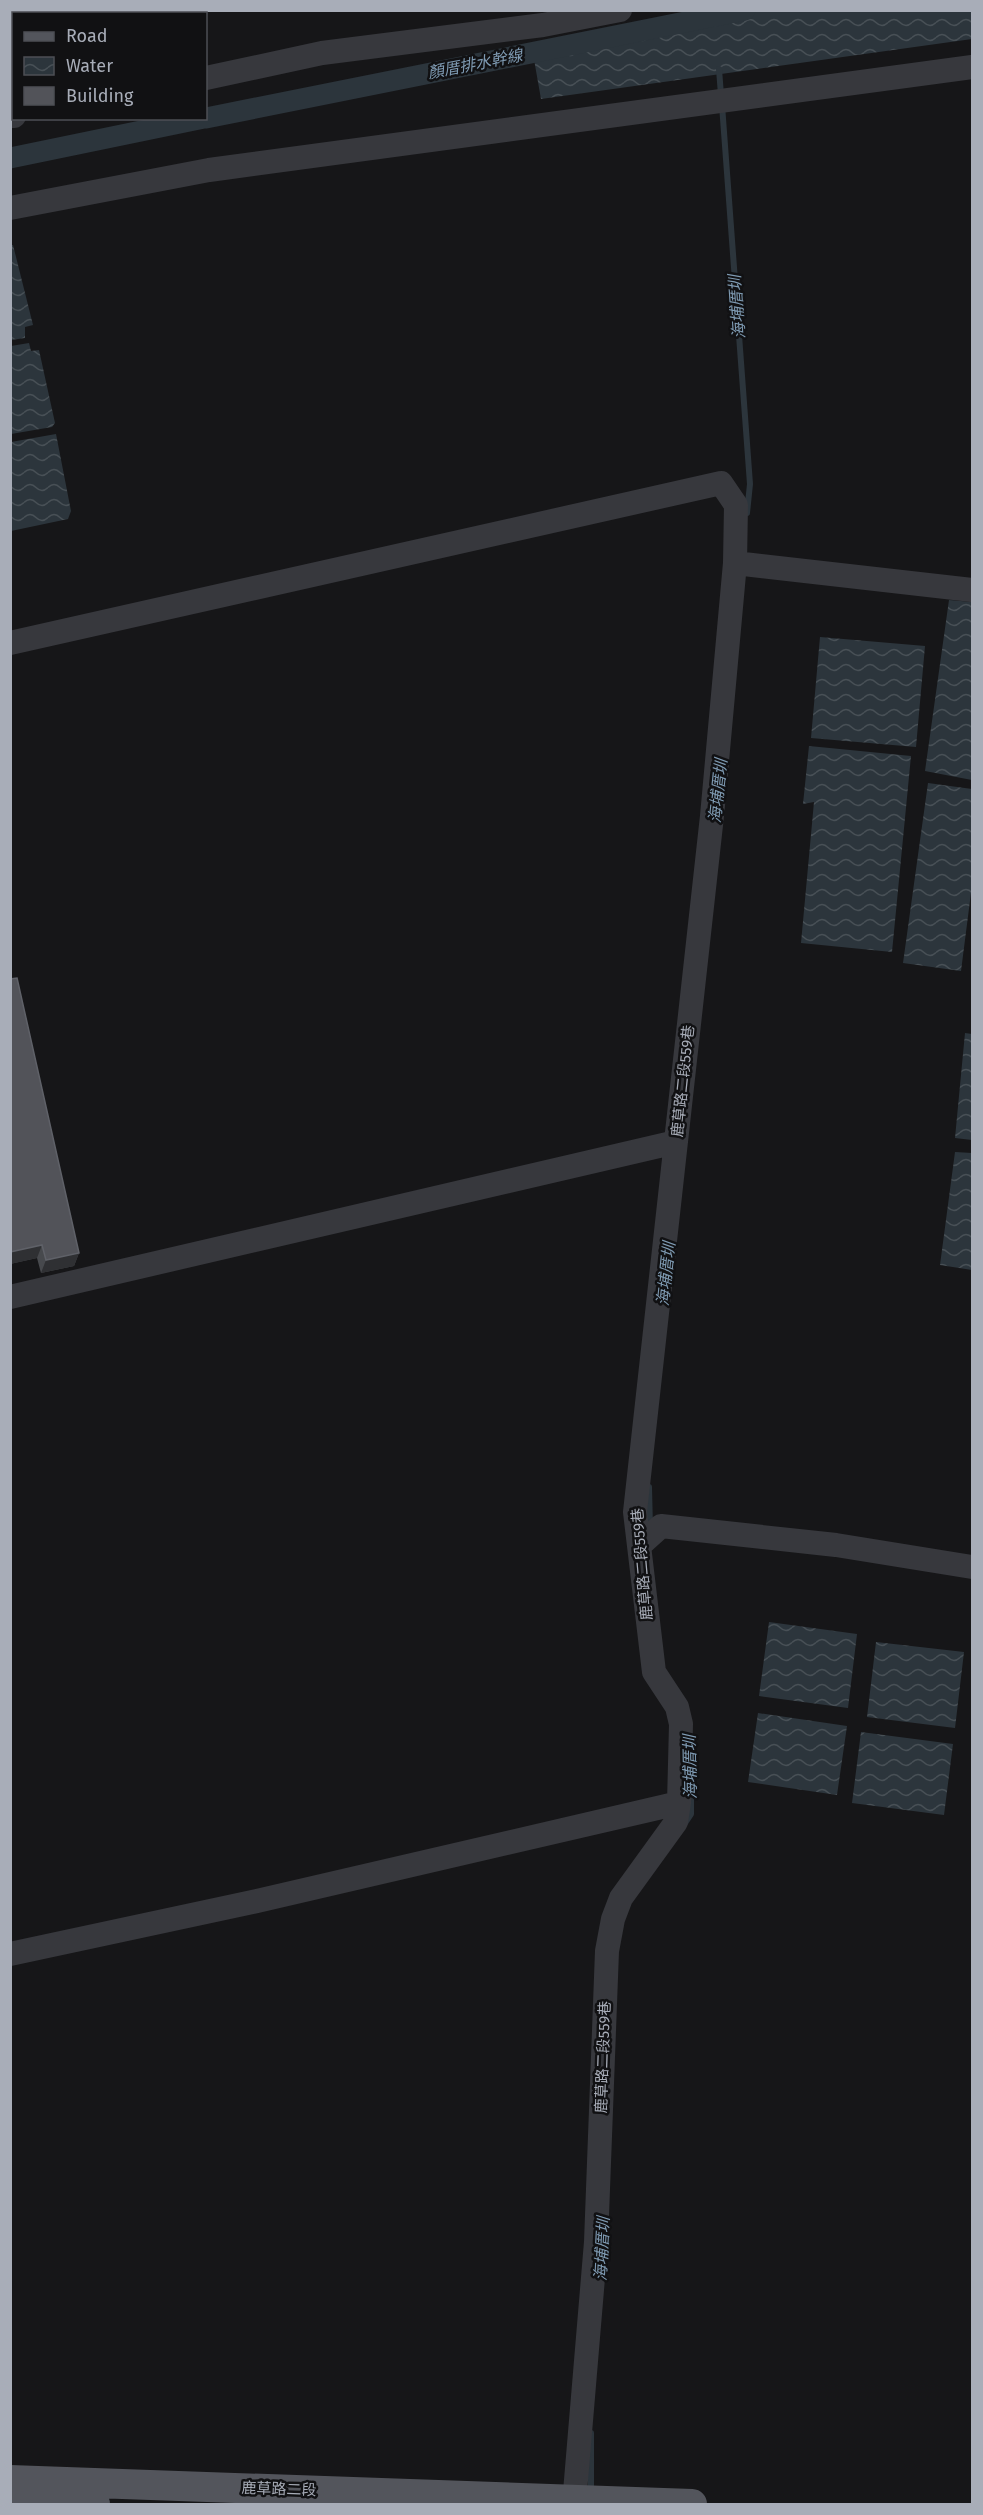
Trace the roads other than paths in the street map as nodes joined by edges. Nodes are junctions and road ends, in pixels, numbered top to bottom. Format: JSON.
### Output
{"nodes":[{"id":1,"x":620,"y":10,"type":"edge"},
{"id":2,"x":972,"y":67,"type":"edge"},
{"id":3,"x":207,"y":78,"type":"edge"},
{"id":4,"x":10,"y":208,"type":"edge"},
{"id":5,"x":735,"y":563,"type":"junction"},
{"id":6,"x":972,"y":590,"type":"edge"},
{"id":7,"x":10,"y":643,"type":"edge"},
{"id":8,"x":676,"y":1142,"type":"junction"},
{"id":9,"x":10,"y":1297,"type":"edge"},
{"id":10,"x":640,"y":1545,"type":"junction"},
{"id":11,"x":972,"y":1567,"type":"edge"},
{"id":12,"x":679,"y":1803,"type":"junction"},
{"id":13,"x":10,"y":1954,"type":"edge"},
{"id":14,"x":10,"y":2480,"type":"edge"},
{"id":15,"x":498,"y":2500,"type":"edge"},
{"id":16,"x":10,"y":2501,"type":"edge"},
{"id":17,"x":575,"y":2501,"type":"edge"},
{"id":18,"x":95,"y":2505,"type":"edge"},
{"id":19,"x":692,"y":2505,"type":"edge"}],
"edges":[{"from":1,"to":3,"type":"street"},
{"from":2,"to":4,"type":"street"},
{"from":5,"to":6,"type":"street"},
{"from":5,"to":7,"type":"street","name":"鹿草路二段559巷"},
{"from":5,"to":8,"type":"street","name":"鹿草路二段559巷"},
{"from":8,"to":9,"type":"street"},
{"from":8,"to":10,"type":"street","name":"鹿草路二段559巷"},
{"from":10,"to":11,"type":"street"},
{"from":10,"to":12,"type":"street","name":"鹿草路二段559巷"},
{"from":12,"to":13,"type":"street"},
{"from":12,"to":17,"type":"street","name":"鹿草路二段559巷"},
{"from":14,"to":15,"type":"main road","name":"鹿草路二段"},
{"from":15,"to":17,"type":"main road","name":"鹿草路二段"},
{"from":16,"to":18,"type":"main road"},
{"from":17,"to":19,"type":"main road","name":"鹿草路二段"}]}
